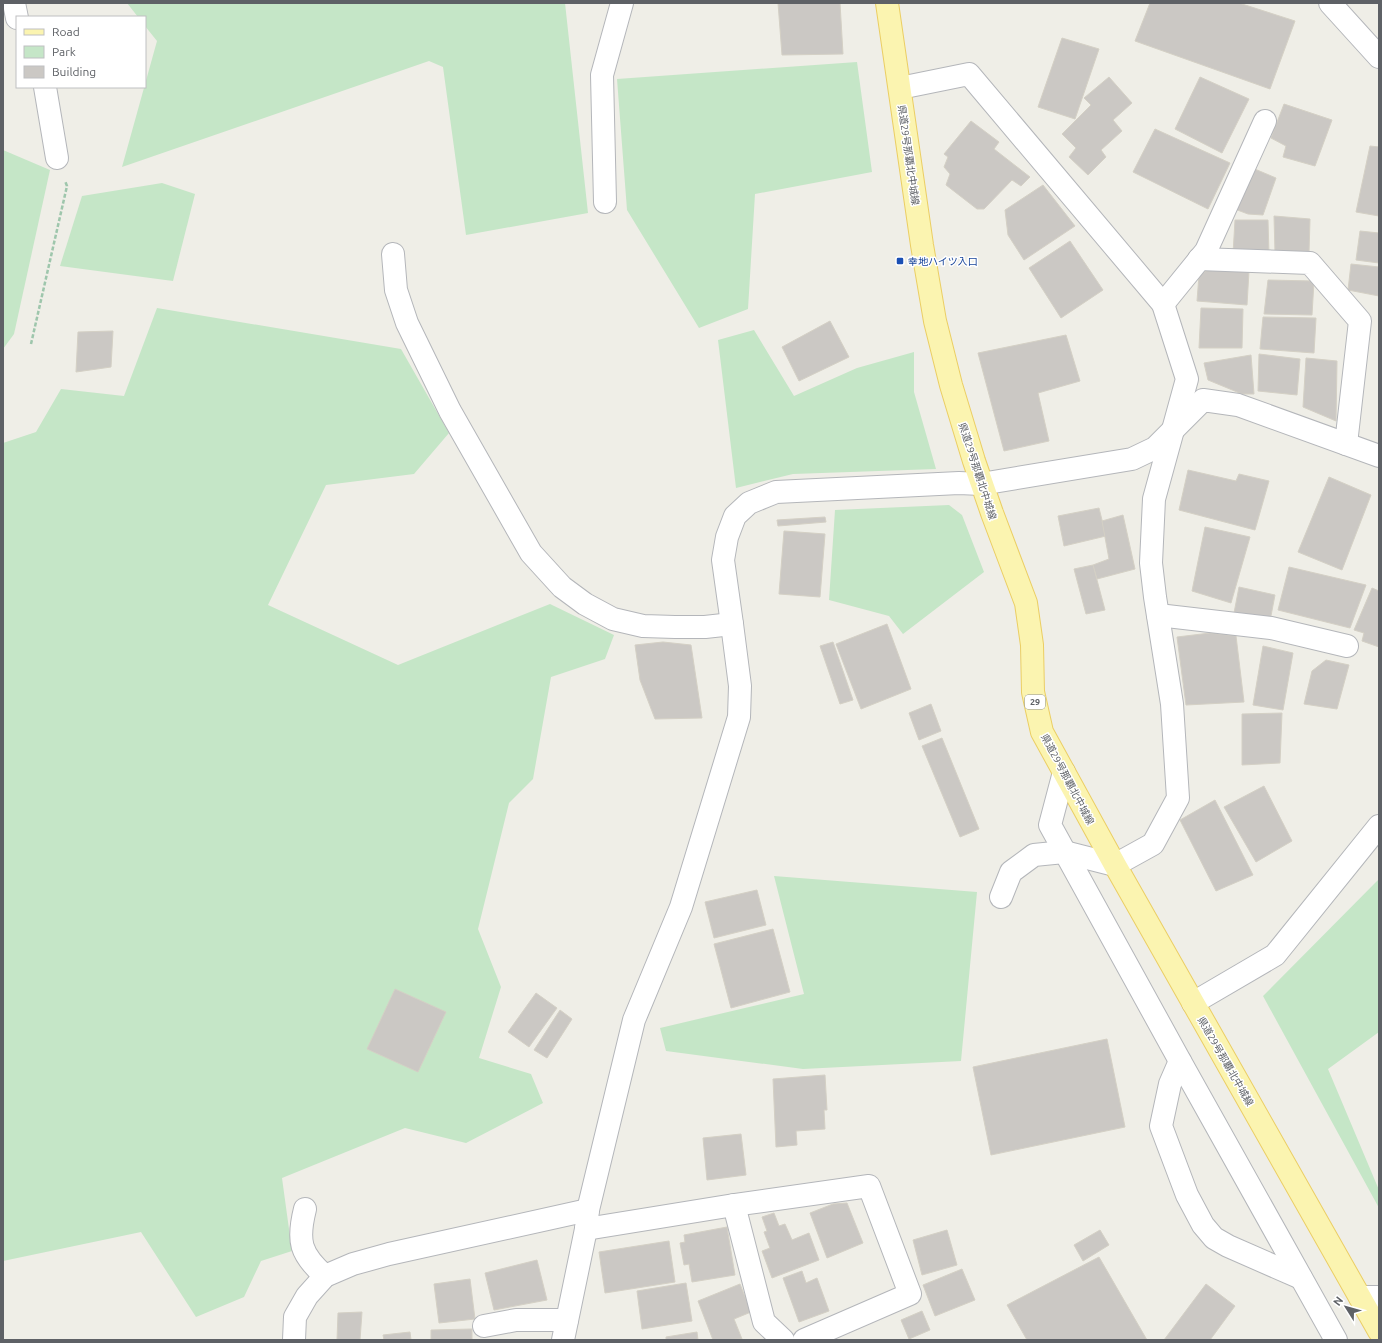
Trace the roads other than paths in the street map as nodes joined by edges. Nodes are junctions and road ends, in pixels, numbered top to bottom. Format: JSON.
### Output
{"nodes":[{"id":1,"x":14,"y":3,"type":"edge"},
{"id":2,"x":622,"y":3,"type":"edge"},
{"id":3,"x":887,"y":3,"type":"edge"},
{"id":4,"x":1330,"y":3,"type":"edge"},
{"id":5,"x":17,"y":16,"type":"edge"},
{"id":6,"x":1379,"y":57,"type":"edge"},
{"id":7,"x":45,"y":88,"type":"edge"},
{"id":8,"x":900,"y":88,"type":"junction"},
{"id":9,"x":1265,"y":121,"type":"dead end"},
{"id":10,"x":57,"y":158,"type":"road end"},
{"id":11,"x":605,"y":202,"type":"dead end"},
{"id":12,"x":392,"y":254,"type":"dead end"},
{"id":13,"x":1200,"y":259,"type":"junction"},
{"id":14,"x":1163,"y":304,"type":"junction"},
{"id":15,"x":1172,"y":430,"type":"junction"},
{"id":16,"x":1346,"y":444,"type":"junction"},
{"id":17,"x":1379,"y":456,"type":"edge"},
{"id":18,"x":981,"y":484,"type":"junction"},
{"id":19,"x":1158,"y":615,"type":"junction"},
{"id":20,"x":732,"y":624,"type":"junction"},
{"id":21,"x":1347,"y":646,"type":"dead end"},
{"id":22,"x":1064,"y":772,"type":"junction"},
{"id":23,"x":1379,"y":826,"type":"edge"},
{"id":24,"x":1064,"y":852,"type":"junction"},
{"id":25,"x":1115,"y":865,"type":"junction"},
{"id":26,"x":1001,"y":897,"type":"dead end"},
{"id":27,"x":1193,"y":1003,"type":"junction"},
{"id":28,"x":1180,"y":1061,"type":"junction"},
{"id":29,"x":734,"y":1205,"type":"junction"},
{"id":30,"x":305,"y":1210,"type":"dead end"},
{"id":31,"x":587,"y":1219,"type":"junction"},
{"id":32,"x":325,"y":1276,"type":"junction"},
{"id":33,"x":1301,"y":1278,"type":"junction"},
{"id":34,"x":1370,"y":1297,"type":"edge"},
{"id":35,"x":484,"y":1326,"type":"dead end"},
{"id":36,"x":565,"y":1330,"type":"edge"},
{"id":37,"x":1379,"y":1331,"type":"edge"},
{"id":38,"x":294,"y":1340,"type":"edge"},
{"id":39,"x":783,"y":1340,"type":"edge"},
{"id":40,"x":804,"y":1340,"type":"edge"},
{"id":41,"x":1336,"y":1340,"type":"edge"}],
"edges":[{"from":1,"to":5,"type":"street"},
{"from":2,"to":11,"type":"street"},
{"from":3,"to":8,"type":"main road","name":"県道29号那覇北中城線","number":"29"},
{"from":4,"to":6,"type":"street"},
{"from":7,"to":10,"type":"street"},
{"from":8,"to":14,"type":"street"},
{"from":8,"to":18,"type":"main road","name":"県道29号那覇北中城線","number":"29"},
{"from":9,"to":13,"type":"street"},
{"from":12,"to":20,"type":"street"},
{"from":13,"to":14,"type":"street"},
{"from":13,"to":16,"type":"street"},
{"from":14,"to":15,"type":"street"},
{"from":15,"to":16,"type":"street"},
{"from":15,"to":18,"type":"street"},
{"from":15,"to":19,"type":"street"},
{"from":16,"to":17,"type":"street"},
{"from":18,"to":20,"type":"street"},
{"from":18,"to":22,"type":"main road","name":"県道29号那覇北中城線","number":"29"},
{"from":19,"to":21,"type":"street"},
{"from":19,"to":25,"type":"street"},
{"from":20,"to":31,"type":"street"},
{"from":22,"to":24,"type":"street"},
{"from":22,"to":25,"type":"main road","name":"県道29号那覇北中城線","number":"29"},
{"from":23,"to":27,"type":"street"},
{"from":24,"to":25,"type":"street"},
{"from":24,"to":26,"type":"street"},
{"from":24,"to":28,"type":"street"},
{"from":25,"to":27,"type":"main road","name":"県道29号那覇北中城線","number":"29"},
{"from":27,"to":34,"type":"main road","name":"県道29号那覇北中城線","number":"29"},
{"from":28,"to":33,"type":"street"},
{"from":28,"to":33,"type":"street"},
{"from":29,"to":31,"type":"street"},
{"from":29,"to":39,"type":"street"},
{"from":29,"to":40,"type":"street"},
{"from":30,"to":32,"type":"street"},
{"from":31,"to":32,"type":"street"},
{"from":31,"to":36,"type":"street"},
{"from":32,"to":38,"type":"street"},
{"from":33,"to":41,"type":"street"},
{"from":34,"to":37,"type":"main road","name":"県道29号那覇北中城線","number":"29"},
{"from":35,"to":36,"type":"street"}]}
